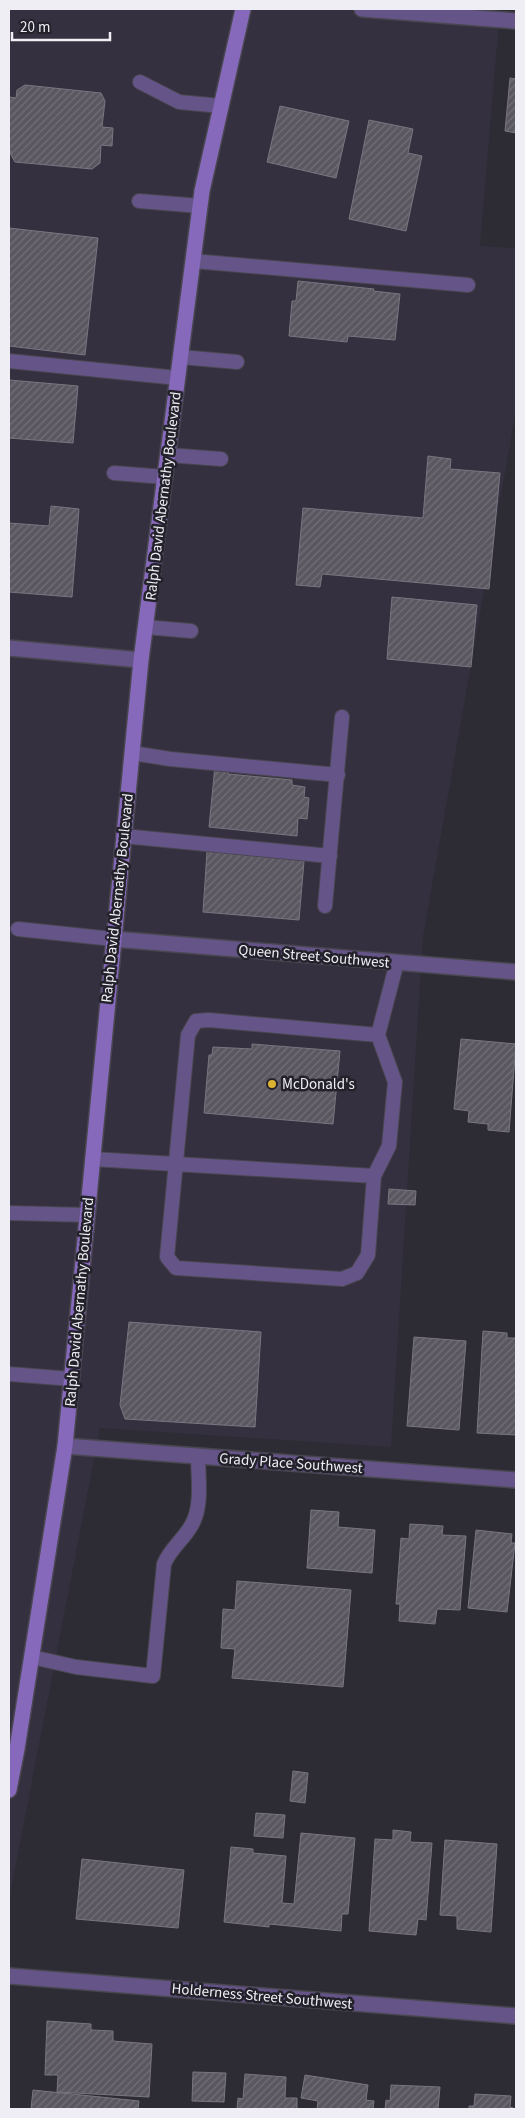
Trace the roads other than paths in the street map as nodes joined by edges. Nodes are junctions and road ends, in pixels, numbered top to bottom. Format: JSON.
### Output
{"nodes":[{"id":1,"x":243,"y":9,"type":"edge"},
{"id":2,"x":362,"y":9,"type":"edge"},
{"id":3,"x":473,"y":13,"type":"edge"},
{"id":4,"x":516,"y":21,"type":"edge"},
{"id":5,"x":140,"y":82,"type":"dead end"},
{"id":6,"x":221,"y":106,"type":"junction"},
{"id":7,"x":139,"y":201,"type":"dead end"},
{"id":8,"x":200,"y":206,"type":"junction"},
{"id":9,"x":193,"y":261,"type":"junction"},
{"id":10,"x":468,"y":285,"type":"dead end"},
{"id":11,"x":180,"y":357,"type":"junction"},
{"id":12,"x":9,"y":361,"type":"edge"},
{"id":13,"x":237,"y":362,"type":"dead end"},
{"id":14,"x":178,"y":378,"type":"junction"},
{"id":15,"x":168,"y":455,"type":"junction"},
{"id":16,"x":221,"y":459,"type":"dead end"},
{"id":17,"x":114,"y":473,"type":"dead end"},
{"id":18,"x":165,"y":477,"type":"junction"},
{"id":19,"x":145,"y":626,"type":"junction"},
{"id":20,"x":191,"y":632,"type":"dead end"},
{"id":21,"x":9,"y":648,"type":"edge"},
{"id":22,"x":141,"y":660,"type":"junction"},
{"id":23,"x":342,"y":717,"type":"dead end"},
{"id":24,"x":132,"y":753,"type":"junction"},
{"id":25,"x":338,"y":775,"type":"junction"},
{"id":26,"x":123,"y":836,"type":"junction"},
{"id":27,"x":330,"y":856,"type":"junction"},
{"id":28,"x":325,"y":906,"type":"dead end"},
{"id":29,"x":18,"y":929,"type":"dead end"},
{"id":30,"x":113,"y":939,"type":"junction"},
{"id":31,"x":398,"y":962,"type":"junction"},
{"id":32,"x":516,"y":972,"type":"edge"},
{"id":33,"x":378,"y":1035,"type":"junction"},
{"id":34,"x":92,"y":1160,"type":"junction"},
{"id":35,"x":175,"y":1165,"type":"junction"},
{"id":36,"x":374,"y":1176,"type":"junction"},
{"id":37,"x":9,"y":1213,"type":"edge"},
{"id":38,"x":87,"y":1214,"type":"junction"},
{"id":39,"x":9,"y":1374,"type":"edge"},
{"id":40,"x":72,"y":1379,"type":"junction"},
{"id":41,"x":65,"y":1446,"type":"junction"},
{"id":42,"x":198,"y":1456,"type":"junction"},
{"id":43,"x":516,"y":1480,"type":"edge"},
{"id":44,"x":32,"y":1657,"type":"junction"},
{"id":45,"x":13,"y":1749,"type":"edge"},
{"id":46,"x":9,"y":1790,"type":"edge"},
{"id":47,"x":9,"y":1976,"type":"edge"},
{"id":48,"x":516,"y":2016,"type":"edge"}],
"edges":[{"from":1,"to":6,"type":"main road","name":"Ralph David Abernathy Boulevard"},
{"from":2,"to":3,"type":"street"},
{"from":3,"to":4,"type":"street"},
{"from":5,"to":6,"type":"lane"},
{"from":6,"to":8,"type":"main road","name":"Ralph David Abernathy Boulevard"},
{"from":7,"to":8,"type":"lane"},
{"from":8,"to":9,"type":"main road","name":"Ralph David Abernathy Boulevard"},
{"from":9,"to":10,"type":"lane"},
{"from":9,"to":11,"type":"main road","name":"Ralph David Abernathy Boulevard"},
{"from":11,"to":13,"type":"lane"},
{"from":11,"to":14,"type":"main road","name":"Ralph David Abernathy Boulevard"},
{"from":12,"to":14,"type":"lane"},
{"from":14,"to":15,"type":"main road","name":"Ralph David Abernathy Boulevard"},
{"from":15,"to":16,"type":"lane"},
{"from":15,"to":18,"type":"main road","name":"Ralph David Abernathy Boulevard"},
{"from":17,"to":18,"type":"lane"},
{"from":18,"to":19,"type":"main road","name":"Ralph David Abernathy Boulevard"},
{"from":19,"to":20,"type":"lane"},
{"from":19,"to":22,"type":"main road","name":"Ralph David Abernathy Boulevard"},
{"from":21,"to":22,"type":"street"},
{"from":22,"to":24,"type":"main road","name":"Ralph David Abernathy Boulevard"},
{"from":23,"to":25,"type":"lane"},
{"from":24,"to":25,"type":"lane"},
{"from":24,"to":26,"type":"main road","name":"Ralph David Abernathy Boulevard"},
{"from":25,"to":27,"type":"lane"},
{"from":26,"to":27,"type":"lane"},
{"from":26,"to":30,"type":"main road","name":"Ralph David Abernathy Boulevard"},
{"from":27,"to":28,"type":"lane"},
{"from":29,"to":30,"type":"lane"},
{"from":30,"to":31,"type":"street","name":"Queen Street Southwest"},
{"from":30,"to":34,"type":"main road","name":"Ralph David Abernathy Boulevard"},
{"from":31,"to":32,"type":"street","name":"Queen Street Southwest"},
{"from":31,"to":33,"type":"lane"},
{"from":33,"to":35,"type":"lane"},
{"from":33,"to":36,"type":"lane"},
{"from":34,"to":35,"type":"lane"},
{"from":34,"to":38,"type":"main road","name":"Ralph David Abernathy Boulevard"},
{"from":35,"to":36,"type":"lane"},
{"from":35,"to":36,"type":"lane"},
{"from":37,"to":38,"type":"lane"},
{"from":38,"to":40,"type":"main road","name":"Ralph David Abernathy Boulevard"},
{"from":39,"to":40,"type":"lane"},
{"from":40,"to":41,"type":"main road","name":"Ralph David Abernathy Boulevard"},
{"from":41,"to":42,"type":"street","name":"Grady Place Southwest"},
{"from":41,"to":44,"type":"main road","name":"Ralph David Abernathy Boulevard"},
{"from":42,"to":43,"type":"street","name":"Grady Place Southwest"},
{"from":42,"to":44,"type":"lane"},
{"from":44,"to":45,"type":"main road","name":"Ralph David Abernathy Boulevard"},
{"from":45,"to":46,"type":"main road","name":"Ralph David Abernathy Boulevard"},
{"from":47,"to":48,"type":"street","name":"Holderness Street Southwest"}]}
